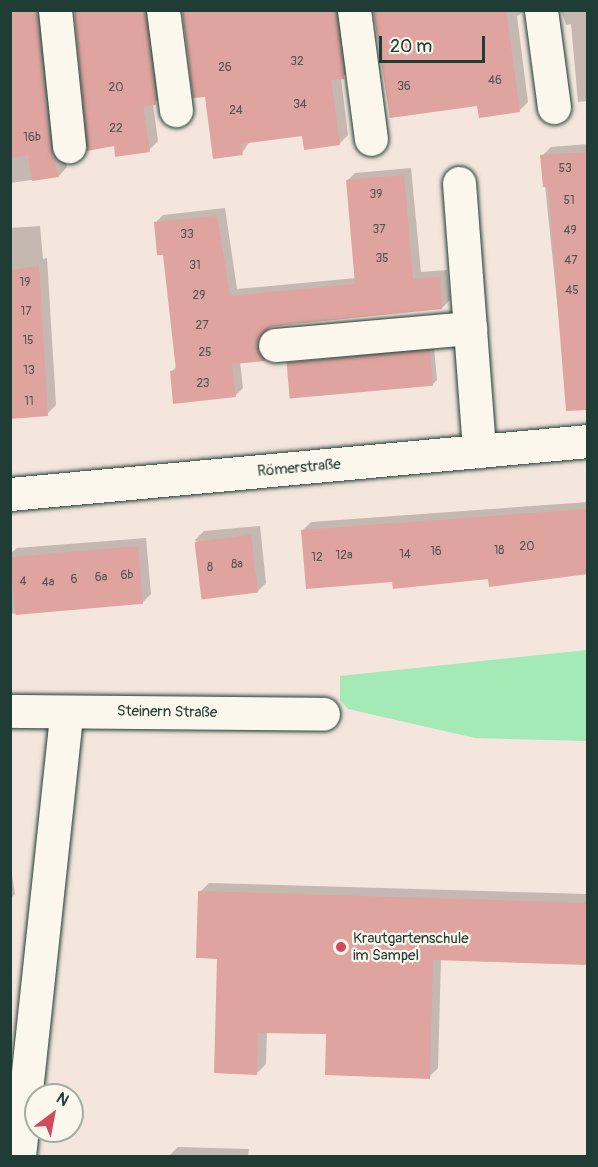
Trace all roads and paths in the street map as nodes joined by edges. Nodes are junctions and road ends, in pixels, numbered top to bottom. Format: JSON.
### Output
{"nodes":[{"id":1,"x":55,"y":10,"type":"edge"},
{"id":2,"x":163,"y":10,"type":"edge"},
{"id":3,"x":354,"y":10,"type":"edge"},
{"id":4,"x":541,"y":10,"type":"edge"},
{"id":5,"x":554,"y":107,"type":"dead end"},
{"id":6,"x":176,"y":110,"type":"dead end"},
{"id":7,"x":371,"y":139,"type":"dead end"},
{"id":8,"x":69,"y":146,"type":"dead end"},
{"id":9,"x":459,"y":183,"type":"dead end"},
{"id":10,"x":470,"y":328,"type":"junction"},
{"id":11,"x":275,"y":345,"type":"dead end"},
{"id":12,"x":588,"y":441,"type":"edge"},
{"id":13,"x":479,"y":451,"type":"junction"},
{"id":14,"x":10,"y":494,"type":"edge"},
{"id":15,"x":10,"y":711,"type":"edge"},
{"id":16,"x":66,"y":712,"type":"junction"},
{"id":17,"x":323,"y":714,"type":"dead end"},
{"id":18,"x":19,"y":1156,"type":"edge"}],
"edges":[{"from":1,"to":8,"type":"street"},
{"from":2,"to":6,"type":"street"},
{"from":3,"to":7,"type":"street"},
{"from":4,"to":5,"type":"street"},
{"from":9,"to":10,"type":"street"},
{"from":10,"to":11,"type":"street"},
{"from":10,"to":13,"type":"street"},
{"from":12,"to":13,"type":"street","name":"Römerstraße"},
{"from":13,"to":14,"type":"street","name":"Römerstraße"},
{"from":15,"to":16,"type":"street","name":"Steinern Straße"},
{"from":16,"to":17,"type":"street","name":"Steinern Straße"},
{"from":16,"to":18,"type":"street"}]}
